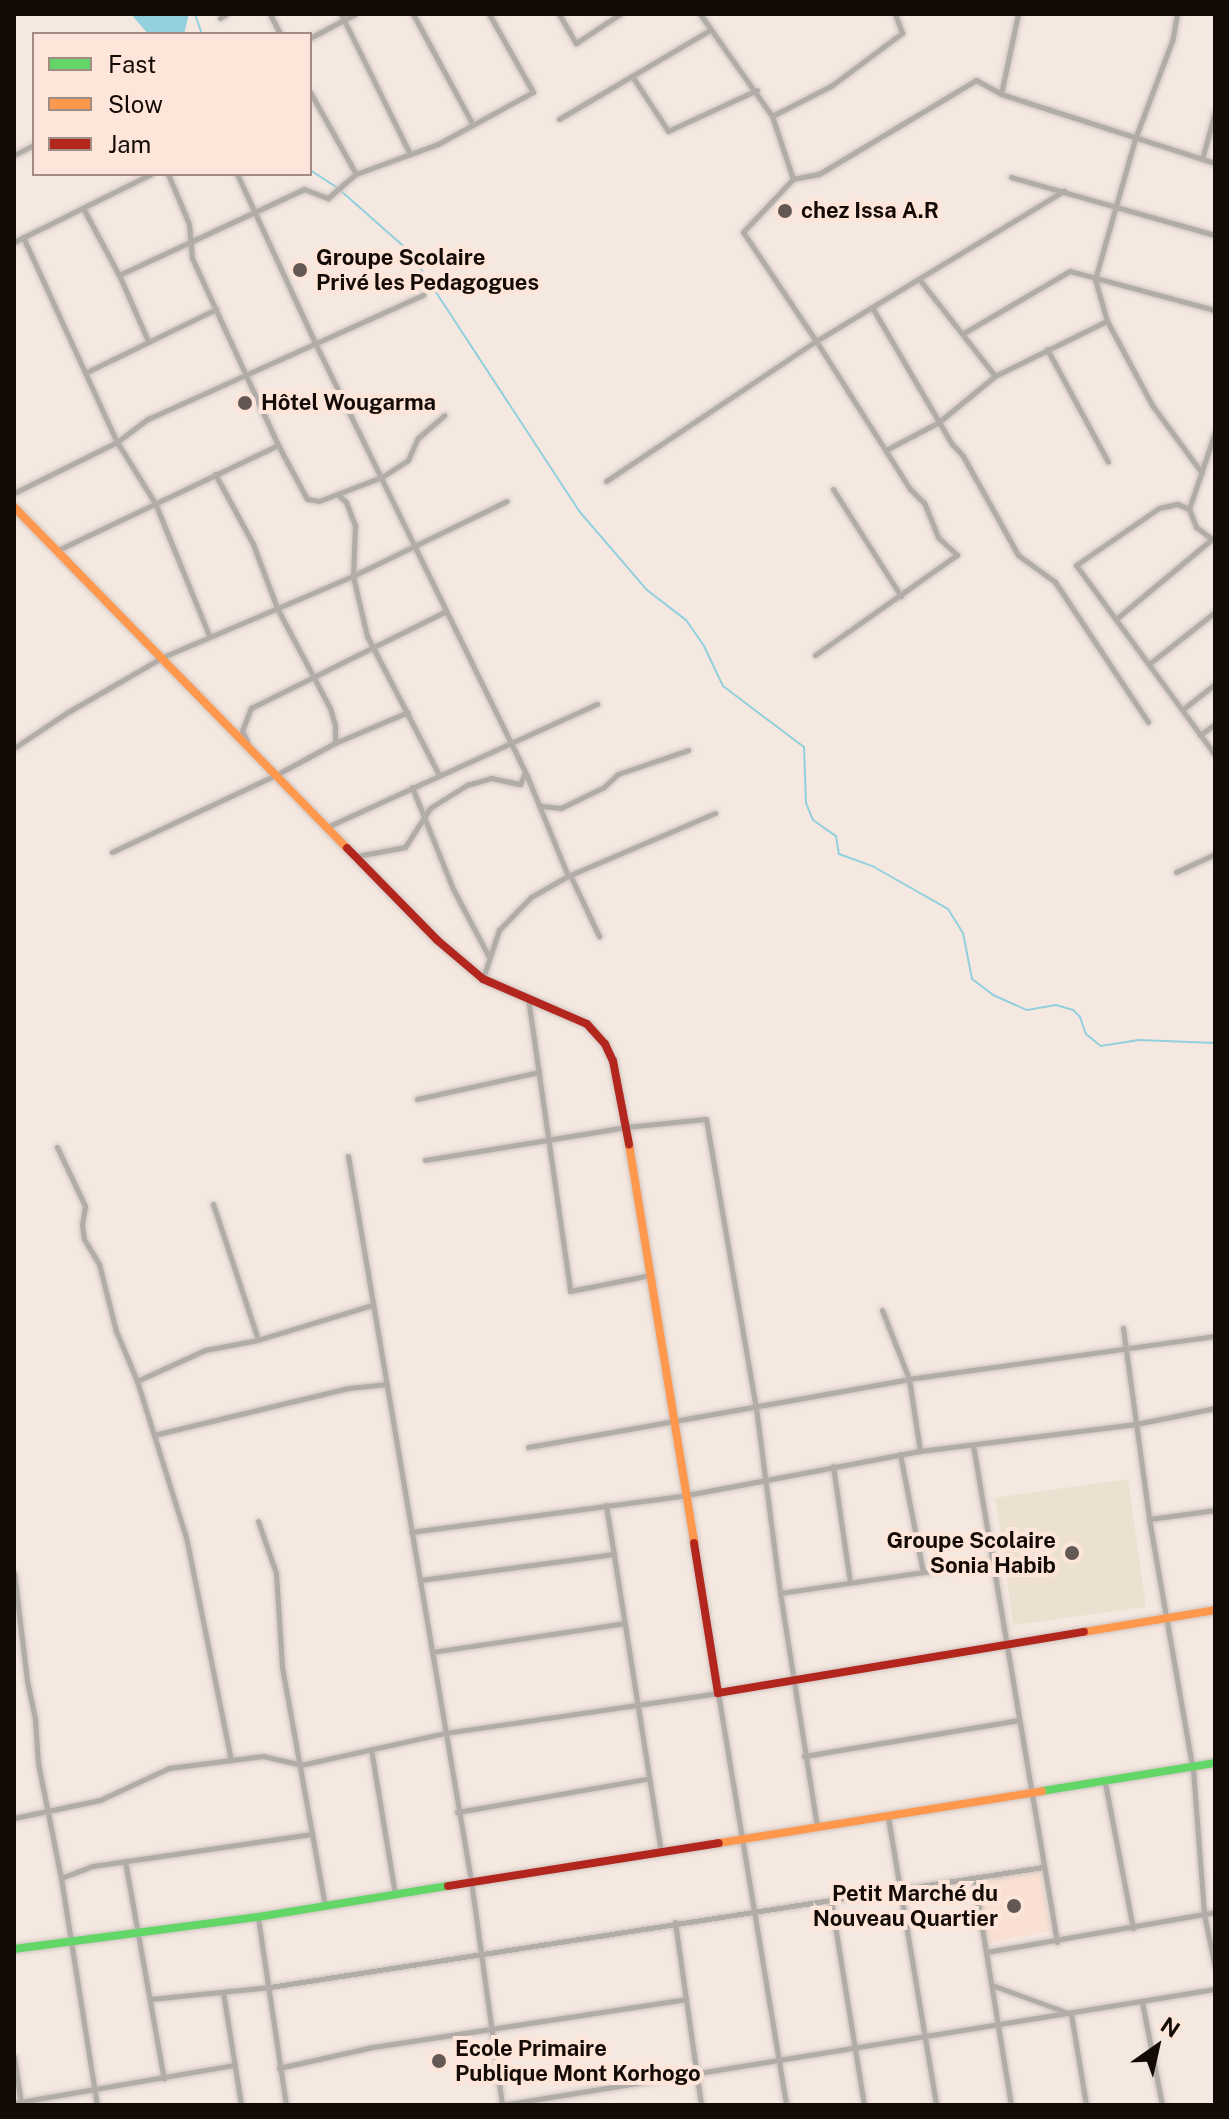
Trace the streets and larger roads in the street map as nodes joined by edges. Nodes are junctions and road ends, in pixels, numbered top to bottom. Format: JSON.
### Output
{"nodes":[{"id":1,"x":270,"y":14,"type":"edge"},
{"id":2,"x":355,"y":14,"type":"edge"},
{"id":3,"x":413,"y":14,"type":"edge"},
{"id":4,"x":489,"y":14,"type":"edge"},
{"id":5,"x":559,"y":14,"type":"edge"},
{"id":6,"x":620,"y":14,"type":"edge"},
{"id":7,"x":700,"y":14,"type":"edge"},
{"id":8,"x":895,"y":14,"type":"edge"},
{"id":9,"x":1018,"y":14,"type":"edge"},
{"id":10,"x":1177,"y":14,"type":"edge"},
{"id":11,"x":342,"y":17,"type":"edge"},
{"id":12,"x":710,"y":30,"type":"junction"},
{"id":13,"x":279,"y":32,"type":"edge"},
{"id":14,"x":312,"y":37,"type":"edge"},
{"id":15,"x":632,"y":76,"type":"junction"},
{"id":16,"x":757,"y":90,"type":"junction"},
{"id":17,"x":1001,"y":94,"type":"junction"},
{"id":18,"x":312,"y":96,"type":"edge"},
{"id":19,"x":1215,"y":112,"type":"edge"},
{"id":20,"x":772,"y":116,"type":"junction"},
{"id":21,"x":559,"y":119,"type":"dead end"},
{"id":22,"x":472,"y":123,"type":"junction"},
{"id":23,"x":1135,"y":139,"type":"junction"},
{"id":24,"x":32,"y":146,"type":"edge"},
{"id":25,"x":410,"y":154,"type":"junction"},
{"id":26,"x":14,"y":155,"type":"edge"},
{"id":27,"x":1202,"y":159,"type":"junction"},
{"id":28,"x":1215,"y":163,"type":"edge"},
{"id":29,"x":356,"y":174,"type":"junction"},
{"id":30,"x":147,"y":176,"type":"edge"},
{"id":31,"x":169,"y":176,"type":"edge"},
{"id":32,"x":238,"y":176,"type":"edge"},
{"id":33,"x":1011,"y":177,"type":"dead end"},
{"id":34,"x":793,"y":179,"type":"junction"},
{"id":35,"x":1064,"y":191,"type":"junction"},
{"id":36,"x":1115,"y":206,"type":"junction"},
{"id":37,"x":83,"y":208,"type":"junction"},
{"id":38,"x":253,"y":211,"type":"junction"},
{"id":39,"x":1215,"y":235,"type":"edge"},
{"id":40,"x":23,"y":237,"type":"junction"},
{"id":41,"x":14,"y":242,"type":"edge"},
{"id":42,"x":189,"y":242,"type":"junction"},
{"id":43,"x":119,"y":275,"type":"junction"},
{"id":44,"x":919,"y":278,"type":"junction"},
{"id":45,"x":1095,"y":279,"type":"junction"},
{"id":46,"x":423,"y":295,"type":"dead end"},
{"id":47,"x":216,"y":309,"type":"junction"},
{"id":48,"x":873,"y":309,"type":"junction"},
{"id":49,"x":1215,"y":310,"type":"edge"},
{"id":50,"x":1107,"y":321,"type":"junction"},
{"id":51,"x":962,"y":334,"type":"junction"},
{"id":52,"x":148,"y":341,"type":"junction"},
{"id":53,"x":816,"y":341,"type":"junction"},
{"id":54,"x":316,"y":345,"type":"junction"},
{"id":55,"x":1047,"y":349,"type":"junction"},
{"id":56,"x":87,"y":372,"type":"junction"},
{"id":57,"x":246,"y":375,"type":"junction"},
{"id":58,"x":995,"y":376,"type":"junction"},
{"id":59,"x":444,"y":415,"type":"dead end"},
{"id":60,"x":939,"y":422,"type":"junction"},
{"id":61,"x":1215,"y":432,"type":"edge"},
{"id":62,"x":117,"y":442,"type":"junction"},
{"id":63,"x":278,"y":445,"type":"junction"},
{"id":64,"x":886,"y":450,"type":"junction"},
{"id":65,"x":1108,"y":462,"type":"dead end"},
{"id":66,"x":1202,"y":473,"type":"junction"},
{"id":67,"x":215,"y":474,"type":"junction"},
{"id":68,"x":382,"y":477,"type":"junction"},
{"id":69,"x":606,"y":481,"type":"dead end"},
{"id":70,"x":833,"y":489,"type":"dead end"},
{"id":71,"x":14,"y":493,"type":"edge"},
{"id":72,"x":338,"y":495,"type":"junction"},
{"id":73,"x":507,"y":501,"type":"dead end"},
{"id":74,"x":155,"y":503,"type":"junction"},
{"id":75,"x":14,"y":507,"type":"edge"},
{"id":76,"x":1189,"y":509,"type":"junction"},
{"id":77,"x":413,"y":544,"type":"junction"},
{"id":78,"x":57,"y":551,"type":"junction"},
{"id":79,"x":353,"y":576,"type":"junction"},
{"id":80,"x":901,"y":596,"type":"junction"},
{"id":81,"x":277,"y":608,"type":"junction"},
{"id":82,"x":447,"y":611,"type":"junction"},
{"id":83,"x":1215,"y":612,"type":"edge"},
{"id":84,"x":1116,"y":619,"type":"junction"},
{"id":85,"x":209,"y":635,"type":"junction"},
{"id":86,"x":374,"y":647,"type":"junction"},
{"id":87,"x":815,"y":655,"type":"dead end"},
{"id":88,"x":163,"y":657,"type":"junction"},
{"id":89,"x":1149,"y":664,"type":"junction"},
{"id":90,"x":312,"y":675,"type":"junction"},
{"id":91,"x":1215,"y":684,"type":"edge"},
{"id":92,"x":597,"y":704,"type":"dead end"},
{"id":93,"x":1182,"y":710,"type":"junction"},
{"id":94,"x":408,"y":712,"type":"junction"},
{"id":95,"x":1148,"y":722,"type":"dead end"},
{"id":96,"x":1215,"y":724,"type":"edge"},
{"id":97,"x":1200,"y":735,"type":"junction"},
{"id":98,"x":335,"y":743,"type":"junction"},
{"id":99,"x":510,"y":743,"type":"junction"},
{"id":100,"x":14,"y":748,"type":"edge"},
{"id":101,"x":251,"y":749,"type":"junction"},
{"id":102,"x":688,"y":750,"type":"dead end"},
{"id":103,"x":1215,"y":755,"type":"edge"},
{"id":104,"x":525,"y":772,"type":"junction"},
{"id":105,"x":276,"y":775,"type":"junction"},
{"id":106,"x":439,"y":775,"type":"junction"},
{"id":107,"x":412,"y":787,"type":"junction"},
{"id":108,"x":540,"y":806,"type":"junction"},
{"id":109,"x":715,"y":813,"type":"dead end"},
{"id":110,"x":425,"y":817,"type":"junction"},
{"id":111,"x":326,"y":827,"type":"junction"},
{"id":112,"x":112,"y":852,"type":"dead end"},
{"id":113,"x":1215,"y":854,"type":"edge"},
{"id":114,"x":355,"y":856,"type":"junction"},
{"id":115,"x":1176,"y":872,"type":"dead end"},
{"id":116,"x":569,"y":876,"type":"junction"},
{"id":117,"x":599,"y":936,"type":"dead end"},
{"id":118,"x":489,"y":956,"type":"junction"},
{"id":119,"x":483,"y":979,"type":"junction"},
{"id":120,"x":528,"y":997,"type":"junction"},
{"id":121,"x":539,"y":1072,"type":"junction"},
{"id":122,"x":417,"y":1099,"type":"dead end"},
{"id":123,"x":626,"y":1127,"type":"junction"},
{"id":124,"x":549,"y":1140,"type":"junction"},
{"id":125,"x":57,"y":1147,"type":"dead end"},
{"id":126,"x":348,"y":1156,"type":"dead end"},
{"id":127,"x":425,"y":1160,"type":"dead end"},
{"id":128,"x":213,"y":1204,"type":"dead end"},
{"id":129,"x":651,"y":1275,"type":"junction"},
{"id":130,"x":372,"y":1305,"type":"junction"},
{"id":131,"x":882,"y":1310,"type":"dead end"},
{"id":132,"x":1123,"y":1328,"type":"dead end"},
{"id":133,"x":1215,"y":1336,"type":"edge"},
{"id":134,"x":258,"y":1340,"type":"junction"},
{"id":135,"x":1126,"y":1349,"type":"junction"},
{"id":136,"x":909,"y":1379,"type":"junction"},
{"id":137,"x":137,"y":1381,"type":"junction"},
{"id":138,"x":386,"y":1384,"type":"junction"},
{"id":139,"x":756,"y":1408,"type":"junction"},
{"id":140,"x":1215,"y":1408,"type":"edge"},
{"id":141,"x":675,"y":1422,"type":"junction"},
{"id":142,"x":1136,"y":1424,"type":"junction"},
{"id":143,"x":154,"y":1435,"type":"junction"},
{"id":144,"x":973,"y":1445,"type":"junction"},
{"id":145,"x":528,"y":1447,"type":"dead end"},
{"id":146,"x":920,"y":1451,"type":"junction"},
{"id":147,"x":900,"y":1454,"type":"junction"},
{"id":148,"x":833,"y":1466,"type":"junction"},
{"id":149,"x":766,"y":1478,"type":"junction"},
{"id":150,"x":687,"y":1495,"type":"junction"},
{"id":151,"x":606,"y":1505,"type":"junction"},
{"id":152,"x":1215,"y":1510,"type":"edge"},
{"id":153,"x":1149,"y":1519,"type":"junction"},
{"id":154,"x":258,"y":1521,"type":"dead end"},
{"id":155,"x":411,"y":1532,"type":"junction"},
{"id":156,"x":614,"y":1554,"type":"junction"},
{"id":157,"x":993,"y":1562,"type":"junction"},
{"id":158,"x":923,"y":1572,"type":"junction"},
{"id":159,"x":14,"y":1573,"type":"edge"},
{"id":160,"x":420,"y":1580,"type":"junction"},
{"id":161,"x":850,"y":1583,"type":"junction"},
{"id":162,"x":780,"y":1593,"type":"junction"},
{"id":163,"x":1215,"y":1610,"type":"edge"},
{"id":164,"x":1168,"y":1618,"type":"junction"},
{"id":165,"x":625,"y":1623,"type":"junction"},
{"id":166,"x":1008,"y":1645,"type":"junction"},
{"id":167,"x":432,"y":1652,"type":"junction"},
{"id":168,"x":794,"y":1682,"type":"junction"},
{"id":169,"x":718,"y":1693,"type":"junction"},
{"id":170,"x":640,"y":1705,"type":"junction"},
{"id":171,"x":1018,"y":1720,"type":"junction"},
{"id":172,"x":445,"y":1733,"type":"junction"},
{"id":173,"x":371,"y":1749,"type":"junction"},
{"id":174,"x":804,"y":1756,"type":"junction"},
{"id":175,"x":231,"y":1760,"type":"junction"},
{"id":176,"x":1215,"y":1763,"type":"edge"},
{"id":177,"x":301,"y":1765,"type":"junction"},
{"id":178,"x":1193,"y":1770,"type":"junction"},
{"id":179,"x":647,"y":1779,"type":"junction"},
{"id":180,"x":1105,"y":1783,"type":"junction"},
{"id":181,"x":1031,"y":1792,"type":"junction"},
{"id":182,"x":49,"y":1810,"type":"junction"},
{"id":183,"x":457,"y":1812,"type":"junction"},
{"id":184,"x":888,"y":1816,"type":"junction"},
{"id":185,"x":14,"y":1818,"type":"edge"},
{"id":186,"x":817,"y":1827,"type":"junction"},
{"id":187,"x":312,"y":1834,"type":"junction"},
{"id":188,"x":742,"y":1839,"type":"junction"},
{"id":189,"x":661,"y":1851,"type":"junction"},
{"id":190,"x":125,"y":1861,"type":"junction"},
{"id":191,"x":1043,"y":1867,"type":"junction"},
{"id":192,"x":61,"y":1878,"type":"junction"},
{"id":193,"x":974,"y":1879,"type":"junction"},
{"id":194,"x":471,"y":1881,"type":"junction"},
{"id":195,"x":899,"y":1889,"type":"junction"},
{"id":196,"x":395,"y":1894,"type":"junction"},
{"id":197,"x":831,"y":1901,"type":"junction"},
{"id":198,"x":325,"y":1905,"type":"junction"},
{"id":199,"x":753,"y":1912,"type":"junction"},
{"id":200,"x":1215,"y":1912,"type":"edge"},
{"id":201,"x":1204,"y":1914,"type":"junction"},
{"id":202,"x":258,"y":1917,"type":"junction"},
{"id":203,"x":675,"y":1922,"type":"junction"},
{"id":204,"x":1133,"y":1928,"type":"junction"},
{"id":205,"x":136,"y":1933,"type":"junction"},
{"id":206,"x":72,"y":1942,"type":"junction"},
{"id":207,"x":1057,"y":1942,"type":"junction"},
{"id":208,"x":14,"y":1949,"type":"edge"},
{"id":209,"x":986,"y":1952,"type":"junction"},
{"id":210,"x":481,"y":1954,"type":"junction"},
{"id":211,"x":1215,"y":1967,"type":"edge"},
{"id":212,"x":991,"y":1984,"type":"junction"},
{"id":213,"x":270,"y":1987,"type":"junction"},
{"id":214,"x":1215,"y":1989,"type":"edge"},
{"id":215,"x":223,"y":1992,"type":"junction"},
{"id":216,"x":150,"y":1999,"type":"junction"},
{"id":217,"x":685,"y":1999,"type":"junction"},
{"id":218,"x":1142,"y":2002,"type":"junction"},
{"id":219,"x":1071,"y":2014,"type":"junction"},
{"id":220,"x":997,"y":2022,"type":"junction"},
{"id":221,"x":491,"y":2031,"type":"junction"},
{"id":222,"x":926,"y":2034,"type":"junction"},
{"id":223,"x":854,"y":2046,"type":"junction"},
{"id":224,"x":14,"y":2057,"type":"edge"},
{"id":225,"x":780,"y":2058,"type":"junction"},
{"id":226,"x":235,"y":2065,"type":"junction"},
{"id":227,"x":279,"y":2068,"type":"junction"},
{"id":228,"x":697,"y":2071,"type":"junction"},
{"id":229,"x":164,"y":2079,"type":"junction"},
{"id":230,"x":95,"y":2090,"type":"junction"},
{"id":231,"x":19,"y":2103,"type":"edge"},
{"id":232,"x":97,"y":2105,"type":"edge"},
{"id":233,"x":241,"y":2105,"type":"edge"},
{"id":234,"x":286,"y":2105,"type":"edge"},
{"id":235,"x":502,"y":2105,"type":"edge"},
{"id":236,"x":701,"y":2105,"type":"edge"},
{"id":237,"x":786,"y":2105,"type":"edge"},
{"id":238,"x":864,"y":2105,"type":"edge"},
{"id":239,"x":936,"y":2105,"type":"edge"},
{"id":240,"x":1011,"y":2105,"type":"edge"},
{"id":241,"x":1086,"y":2105,"type":"edge"},
{"id":242,"x":1162,"y":2105,"type":"edge"}],
"edges":[{"from":1,"to":13,"type":"street"},
{"from":2,"to":11,"type":"street"},
{"from":3,"to":22,"type":"street"},
{"from":4,"to":22,"type":"street"},
{"from":5,"to":6,"type":"street"},
{"from":7,"to":12,"type":"street"},
{"from":8,"to":20,"type":"street"},
{"from":9,"to":17,"type":"street"},
{"from":10,"to":23,"type":"street"},
{"from":11,"to":14,"type":"street"},
{"from":11,"to":25,"type":"street"},
{"from":12,"to":15,"type":"street"},
{"from":12,"to":16,"type":"street"},
{"from":15,"to":16,"type":"street"},
{"from":15,"to":21,"type":"street"},
{"from":16,"to":20,"type":"street"},
{"from":17,"to":23,"type":"street"},
{"from":17,"to":34,"type":"street"},
{"from":18,"to":29,"type":"street"},
{"from":19,"to":27,"type":"street"},
{"from":20,"to":34,"type":"street"},
{"from":22,"to":25,"type":"street"},
{"from":23,"to":27,"type":"street"},
{"from":23,"to":36,"type":"street"},
{"from":24,"to":26,"type":"street"},
{"from":25,"to":29,"type":"street"},
{"from":27,"to":28,"type":"street"},
{"from":29,"to":38,"type":"street"},
{"from":30,"to":37,"type":"street"},
{"from":31,"to":42,"type":"street"},
{"from":32,"to":38,"type":"street"},
{"from":33,"to":35,"type":"street"},
{"from":34,"to":53,"type":"street"},
{"from":35,"to":36,"type":"street"},
{"from":35,"to":44,"type":"street"},
{"from":36,"to":39,"type":"street"},
{"from":36,"to":45,"type":"street"},
{"from":37,"to":40,"type":"street"},
{"from":37,"to":43,"type":"street"},
{"from":38,"to":42,"type":"street"},
{"from":38,"to":54,"type":"street"},
{"from":40,"to":41,"type":"street"},
{"from":40,"to":56,"type":"street"},
{"from":42,"to":43,"type":"street"},
{"from":42,"to":47,"type":"street"},
{"from":43,"to":52,"type":"street"},
{"from":44,"to":48,"type":"street"},
{"from":44,"to":51,"type":"street"},
{"from":45,"to":49,"type":"street"},
{"from":45,"to":50,"type":"street"},
{"from":45,"to":51,"type":"street"},
{"from":46,"to":54,"type":"street"},
{"from":47,"to":52,"type":"street"},
{"from":47,"to":57,"type":"street"},
{"from":48,"to":53,"type":"street"},
{"from":48,"to":60,"type":"street"},
{"from":50,"to":55,"type":"street"},
{"from":50,"to":66,"type":"street"},
{"from":51,"to":58,"type":"street"},
{"from":52,"to":56,"type":"street"},
{"from":53,"to":64,"type":"street"},
{"from":53,"to":69,"type":"street"},
{"from":54,"to":57,"type":"street"},
{"from":54,"to":68,"type":"street"},
{"from":55,"to":58,"type":"street"},
{"from":55,"to":65,"type":"street"},
{"from":56,"to":62,"type":"street"},
{"from":57,"to":62,"type":"street"},
{"from":57,"to":63,"type":"street"},
{"from":58,"to":60,"type":"street"},
{"from":59,"to":68,"type":"street"},
{"from":60,"to":64,"type":"street"},
{"from":60,"to":95,"type":"street"},
{"from":61,"to":66,"type":"street"},
{"from":62,"to":71,"type":"street"},
{"from":62,"to":74,"type":"street"},
{"from":63,"to":67,"type":"street"},
{"from":63,"to":72,"type":"street"},
{"from":64,"to":80,"type":"street"},
{"from":66,"to":76,"type":"street"},
{"from":67,"to":74,"type":"street"},
{"from":67,"to":81,"type":"street"},
{"from":68,"to":72,"type":"street"},
{"from":68,"to":77,"type":"street"},
{"from":70,"to":80,"type":"street"},
{"from":72,"to":79,"type":"street"},
{"from":73,"to":77,"type":"street"},
{"from":74,"to":78,"type":"street"},
{"from":74,"to":85,"type":"street"},
{"from":75,"to":78,"type":"street"},
{"from":76,"to":84,"type":"street"},
{"from":76,"to":84,"type":"street"},
{"from":77,"to":79,"type":"street"},
{"from":77,"to":82,"type":"street"},
{"from":78,"to":88,"type":"street"},
{"from":79,"to":81,"type":"street"},
{"from":79,"to":86,"type":"street"},
{"from":80,"to":87,"type":"street"},
{"from":81,"to":85,"type":"street"},
{"from":81,"to":90,"type":"street"},
{"from":82,"to":86,"type":"street"},
{"from":82,"to":99,"type":"street"},
{"from":83,"to":89,"type":"street"},
{"from":84,"to":89,"type":"street"},
{"from":85,"to":88,"type":"street"},
{"from":86,"to":90,"type":"street"},
{"from":86,"to":94,"type":"street"},
{"from":88,"to":100,"type":"street"},
{"from":88,"to":101,"type":"street"},
{"from":89,"to":93,"type":"street"},
{"from":90,"to":98,"type":"street"},
{"from":90,"to":101,"type":"street"},
{"from":91,"to":93,"type":"street"},
{"from":92,"to":99,"type":"street"},
{"from":93,"to":97,"type":"street"},
{"from":94,"to":98,"type":"street"},
{"from":94,"to":106,"type":"street"},
{"from":96,"to":97,"type":"street"},
{"from":97,"to":103,"type":"street"},
{"from":98,"to":105,"type":"street"},
{"from":99,"to":104,"type":"street"},
{"from":99,"to":106,"type":"street"},
{"from":101,"to":105,"type":"street"},
{"from":102,"to":108,"type":"street"},
{"from":104,"to":108,"type":"street"},
{"from":104,"to":110,"type":"street"},
{"from":105,"to":111,"type":"street"},
{"from":105,"to":112,"type":"street"},
{"from":106,"to":107,"type":"street"},
{"from":107,"to":110,"type":"street"},
{"from":107,"to":111,"type":"street"},
{"from":108,"to":116,"type":"street"},
{"from":109,"to":116,"type":"street"},
{"from":110,"to":114,"type":"street"},
{"from":110,"to":118,"type":"street"},
{"from":111,"to":114,"type":"street"},
{"from":113,"to":115,"type":"street"},
{"from":114,"to":119,"type":"street"},
{"from":116,"to":117,"type":"street"},
{"from":116,"to":118,"type":"street"},
{"from":118,"to":119,"type":"street"},
{"from":119,"to":120,"type":"street"},
{"from":120,"to":121,"type":"street"},
{"from":120,"to":123,"type":"street"},
{"from":121,"to":122,"type":"street"},
{"from":121,"to":124,"type":"street"},
{"from":123,"to":124,"type":"street"},
{"from":123,"to":129,"type":"street"},
{"from":123,"to":139,"type":"street"},
{"from":124,"to":127,"type":"street"},
{"from":124,"to":129,"type":"street"},
{"from":125,"to":137,"type":"street"},
{"from":126,"to":130,"type":"street"},
{"from":128,"to":134,"type":"street"},
{"from":129,"to":141,"type":"street"},
{"from":130,"to":134,"type":"street"},
{"from":130,"to":138,"type":"street"},
{"from":131,"to":136,"type":"street"},
{"from":132,"to":135,"type":"street"},
{"from":133,"to":135,"type":"street"},
{"from":134,"to":137,"type":"street"},
{"from":135,"to":136,"type":"street"},
{"from":135,"to":142,"type":"street"},
{"from":136,"to":139,"type":"street"},
{"from":136,"to":146,"type":"street"},
{"from":137,"to":143,"type":"street"},
{"from":138,"to":143,"type":"street"},
{"from":138,"to":155,"type":"street"},
{"from":139,"to":141,"type":"street"},
{"from":139,"to":149,"type":"street"},
{"from":140,"to":142,"type":"street"},
{"from":141,"to":145,"type":"street"},
{"from":141,"to":150,"type":"street"},
{"from":142,"to":144,"type":"street"},
{"from":142,"to":153,"type":"street"},
{"from":143,"to":175,"type":"street"},
{"from":144,"to":146,"type":"street"},
{"from":144,"to":157,"type":"street"},
{"from":146,"to":147,"type":"street"},
{"from":147,"to":148,"type":"street"},
{"from":147,"to":158,"type":"street"},
{"from":148,"to":149,"type":"street"},
{"from":148,"to":161,"type":"street"},
{"from":149,"to":150,"type":"street"},
{"from":149,"to":162,"type":"street"},
{"from":150,"to":151,"type":"street"},
{"from":150,"to":169,"type":"street"},
{"from":151,"to":155,"type":"street"},
{"from":151,"to":156,"type":"street"},
{"from":152,"to":153,"type":"street"},
{"from":153,"to":164,"type":"street"},
{"from":154,"to":177,"type":"street"},
{"from":155,"to":160,"type":"street"},
{"from":156,"to":160,"type":"street"},
{"from":156,"to":165,"type":"street"},
{"from":157,"to":158,"type":"street"},
{"from":157,"to":166,"type":"street"},
{"from":158,"to":161,"type":"street"},
{"from":159,"to":182,"type":"street"},
{"from":160,"to":167,"type":"street"},
{"from":161,"to":162,"type":"street"},
{"from":162,"to":168,"type":"street"},
{"from":163,"to":164,"type":"street"},
{"from":164,"to":166,"type":"street"},
{"from":164,"to":178,"type":"street"},
{"from":165,"to":167,"type":"street"},
{"from":165,"to":170,"type":"street"},
{"from":166,"to":168,"type":"street"},
{"from":166,"to":171,"type":"street"},
{"from":167,"to":172,"type":"street"},
{"from":168,"to":169,"type":"street"},
{"from":168,"to":174,"type":"street"},
{"from":169,"to":170,"type":"street"},
{"from":169,"to":188,"type":"street"},
{"from":170,"to":172,"type":"street"},
{"from":170,"to":179,"type":"street"},
{"from":171,"to":174,"type":"street"},
{"from":171,"to":181,"type":"street"},
{"from":172,"to":173,"type":"street"},
{"from":172,"to":183,"type":"street"},
{"from":173,"to":177,"type":"street"},
{"from":173,"to":196,"type":"street"},
{"from":174,"to":186,"type":"street"},
{"from":175,"to":177,"type":"street"},
{"from":175,"to":182,"type":"street"},
{"from":176,"to":178,"type":"street"},
{"from":177,"to":187,"type":"street"},
{"from":178,"to":180,"type":"street"},
{"from":178,"to":201,"type":"street"},
{"from":179,"to":183,"type":"street"},
{"from":179,"to":189,"type":"street"},
{"from":180,"to":181,"type":"street"},
{"from":180,"to":204,"type":"street"},
{"from":181,"to":184,"type":"street"},
{"from":181,"to":191,"type":"street"},
{"from":182,"to":185,"type":"street"},
{"from":182,"to":192,"type":"street"},
{"from":183,"to":194,"type":"street"},
{"from":184,"to":186,"type":"street"},
{"from":184,"to":195,"type":"street"},
{"from":186,"to":188,"type":"street"},
{"from":187,"to":190,"type":"street"},
{"from":187,"to":198,"type":"street"},
{"from":188,"to":189,"type":"street"},
{"from":188,"to":199,"type":"street"},
{"from":189,"to":194,"type":"street"},
{"from":190,"to":192,"type":"street"},
{"from":190,"to":205,"type":"street"},
{"from":191,"to":193,"type":"street"},
{"from":191,"to":207,"type":"street"},
{"from":192,"to":206,"type":"street"},
{"from":193,"to":195,"type":"street"},
{"from":193,"to":209,"type":"street"},
{"from":194,"to":196,"type":"street"},
{"from":194,"to":210,"type":"street"},
{"from":195,"to":197,"type":"street"},
{"from":195,"to":222,"type":"street"},
{"from":196,"to":198,"type":"street"},
{"from":197,"to":199,"type":"street"},
{"from":197,"to":223,"type":"street"},
{"from":198,"to":202,"type":"street"},
{"from":199,"to":203,"type":"street"},
{"from":199,"to":225,"type":"street"},
{"from":200,"to":201,"type":"street"},
{"from":201,"to":204,"type":"street"},
{"from":201,"to":211,"type":"street"},
{"from":202,"to":205,"type":"street"},
{"from":202,"to":213,"type":"street"},
{"from":203,"to":210,"type":"street"},
{"from":203,"to":217,"type":"street"},
{"from":204,"to":207,"type":"street"},
{"from":205,"to":206,"type":"street"},
{"from":205,"to":216,"type":"street"},
{"from":206,"to":208,"type":"street"},
{"from":206,"to":230,"type":"street"},
{"from":207,"to":209,"type":"street"},
{"from":209,"to":212,"type":"street"},
{"from":210,"to":213,"type":"street"},
{"from":210,"to":221,"type":"street"},
{"from":212,"to":219,"type":"street"},
{"from":212,"to":220,"type":"street"},
{"from":213,"to":215,"type":"street"},
{"from":213,"to":227,"type":"street"},
{"from":214,"to":218,"type":"street"},
{"from":215,"to":216,"type":"street"},
{"from":215,"to":226,"type":"street"},
{"from":216,"to":229,"type":"street"},
{"from":217,"to":221,"type":"street"},
{"from":217,"to":228,"type":"street"},
{"from":218,"to":219,"type":"street"},
{"from":218,"to":242,"type":"street"},
{"from":219,"to":220,"type":"street"},
{"from":219,"to":241,"type":"street"},
{"from":220,"to":222,"type":"street"},
{"from":220,"to":240,"type":"street"},
{"from":221,"to":227,"type":"street"},
{"from":221,"to":235,"type":"street"},
{"from":222,"to":223,"type":"street"},
{"from":222,"to":239,"type":"street"},
{"from":223,"to":225,"type":"street"},
{"from":223,"to":238,"type":"street"},
{"from":224,"to":231,"type":"street"},
{"from":225,"to":228,"type":"street"},
{"from":225,"to":237,"type":"street"},
{"from":226,"to":229,"type":"street"},
{"from":226,"to":233,"type":"street"},
{"from":227,"to":234,"type":"street"},
{"from":228,"to":235,"type":"street"},
{"from":228,"to":236,"type":"street"},
{"from":229,"to":230,"type":"street"},
{"from":230,"to":231,"type":"street"},
{"from":230,"to":232,"type":"street"}]}
